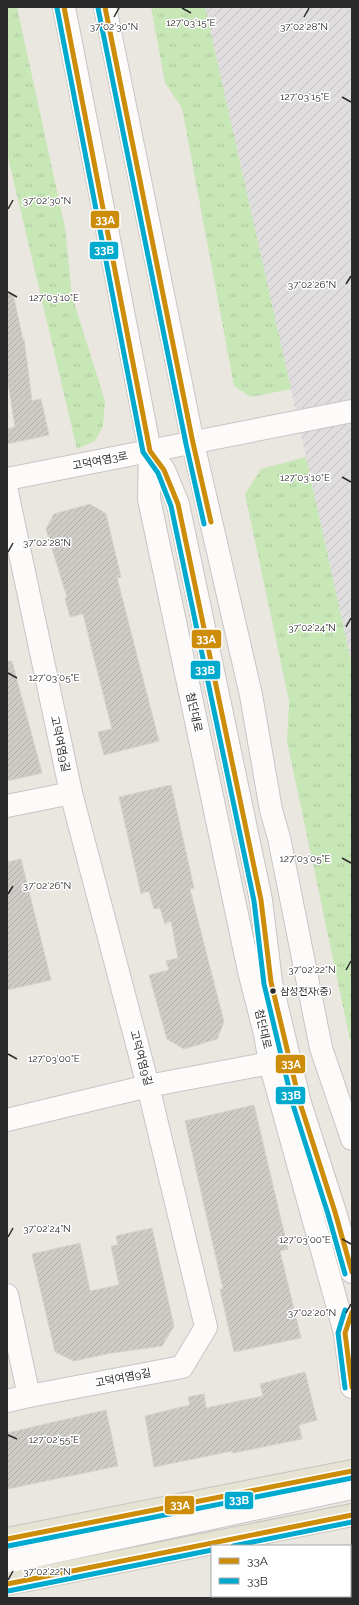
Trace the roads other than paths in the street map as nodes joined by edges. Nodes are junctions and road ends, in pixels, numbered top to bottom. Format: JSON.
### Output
{"nodes":[{"id":1,"x":64,"y":7,"type":"edge"},
{"id":2,"x":105,"y":7,"type":"edge"},
{"id":3,"x":352,"y":411,"type":"edge"},
{"id":4,"x":192,"y":443,"type":"junction"},
{"id":5,"x":150,"y":451,"type":"junction"},
{"id":6,"x":7,"y":479,"type":"edge"},
{"id":7,"x":7,"y":492,"type":"edge"},
{"id":8,"x":71,"y":793,"type":"junction"},
{"id":9,"x":7,"y":806,"type":"edge"},
{"id":10,"x":271,"y":810,"type":"junction"},
{"id":11,"x":271,"y":982,"type":"junction"},
{"id":12,"x":265,"y":1034,"type":"junction"},
{"id":13,"x":270,"y":1063,"type":"junction"},
{"id":14,"x":293,"y":1077,"type":"junction"},
{"id":15,"x":148,"y":1086,"type":"junction"},
{"id":16,"x":7,"y":1120,"type":"edge"},
{"id":17,"x":352,"y":1139,"type":"edge"},
{"id":18,"x":352,"y":1230,"type":"edge"},
{"id":19,"x":352,"y":1272,"type":"edge"},
{"id":20,"x":7,"y":1295,"type":"edge"},
{"id":21,"x":352,"y":1312,"type":"edge"},
{"id":22,"x":345,"y":1334,"type":"junction"},
{"id":23,"x":352,"y":1387,"type":"edge"},
{"id":24,"x":30,"y":1396,"type":"junction"},
{"id":25,"x":7,"y":1401,"type":"edge"},
{"id":26,"x":352,"y":1471,"type":"edge"},
{"id":27,"x":352,"y":1488,"type":"edge"},
{"id":28,"x":352,"y":1500,"type":"edge"},
{"id":29,"x":352,"y":1515,"type":"edge"},
{"id":30,"x":7,"y":1539,"type":"edge"},
{"id":31,"x":7,"y":1562,"type":"edge"},
{"id":32,"x":7,"y":1572,"type":"edge"},
{"id":33,"x":7,"y":1584,"type":"edge"}],
"edges":[{"from":1,"to":5,"type":"street","name":"첨단대로"},
{"from":2,"to":4,"type":"street"},
{"from":3,"to":4,"type":"street","name":"고덕여염3로"},
{"from":4,"to":5,"type":"street","name":"고덕여염3로"},
{"from":4,"to":10,"type":"street"},
{"from":5,"to":6,"type":"street","name":"고덕여염3로"},
{"from":5,"to":11,"type":"street"},
{"from":5,"to":12,"type":"street","name":"첨단대로"},
{"from":7,"to":8,"type":"street","name":"고덕여염9길"},
{"from":8,"to":9,"type":"street"},
{"from":8,"to":15,"type":"street","name":"고덕여염9길"},
{"from":10,"to":17,"type":"street"},
{"from":10,"to":18,"type":"street"},
{"from":11,"to":12,"type":"street"},
{"from":11,"to":14,"type":"street"},
{"from":12,"to":13,"type":"street","name":"첨단대로"},
{"from":12,"to":14,"type":"street"},
{"from":13,"to":15,"type":"street"},
{"from":13,"to":22,"type":"street","name":"첨단대로"},
{"from":14,"to":19,"type":"street"},
{"from":15,"to":16,"type":"street"},
{"from":15,"to":24,"type":"street","name":"고덕여염9길"},
{"from":20,"to":24,"type":"street"},
{"from":21,"to":22,"type":"street"},
{"from":22,"to":23,"type":"street","name":"첨단대로"},
{"from":24,"to":25,"type":"street","name":"고덕여염9길"},
{"from":26,"to":30,"type":"main road"},
{"from":27,"to":31,"type":"street"},
{"from":28,"to":32,"type":"street"},
{"from":29,"to":33,"type":"main road"}]}
